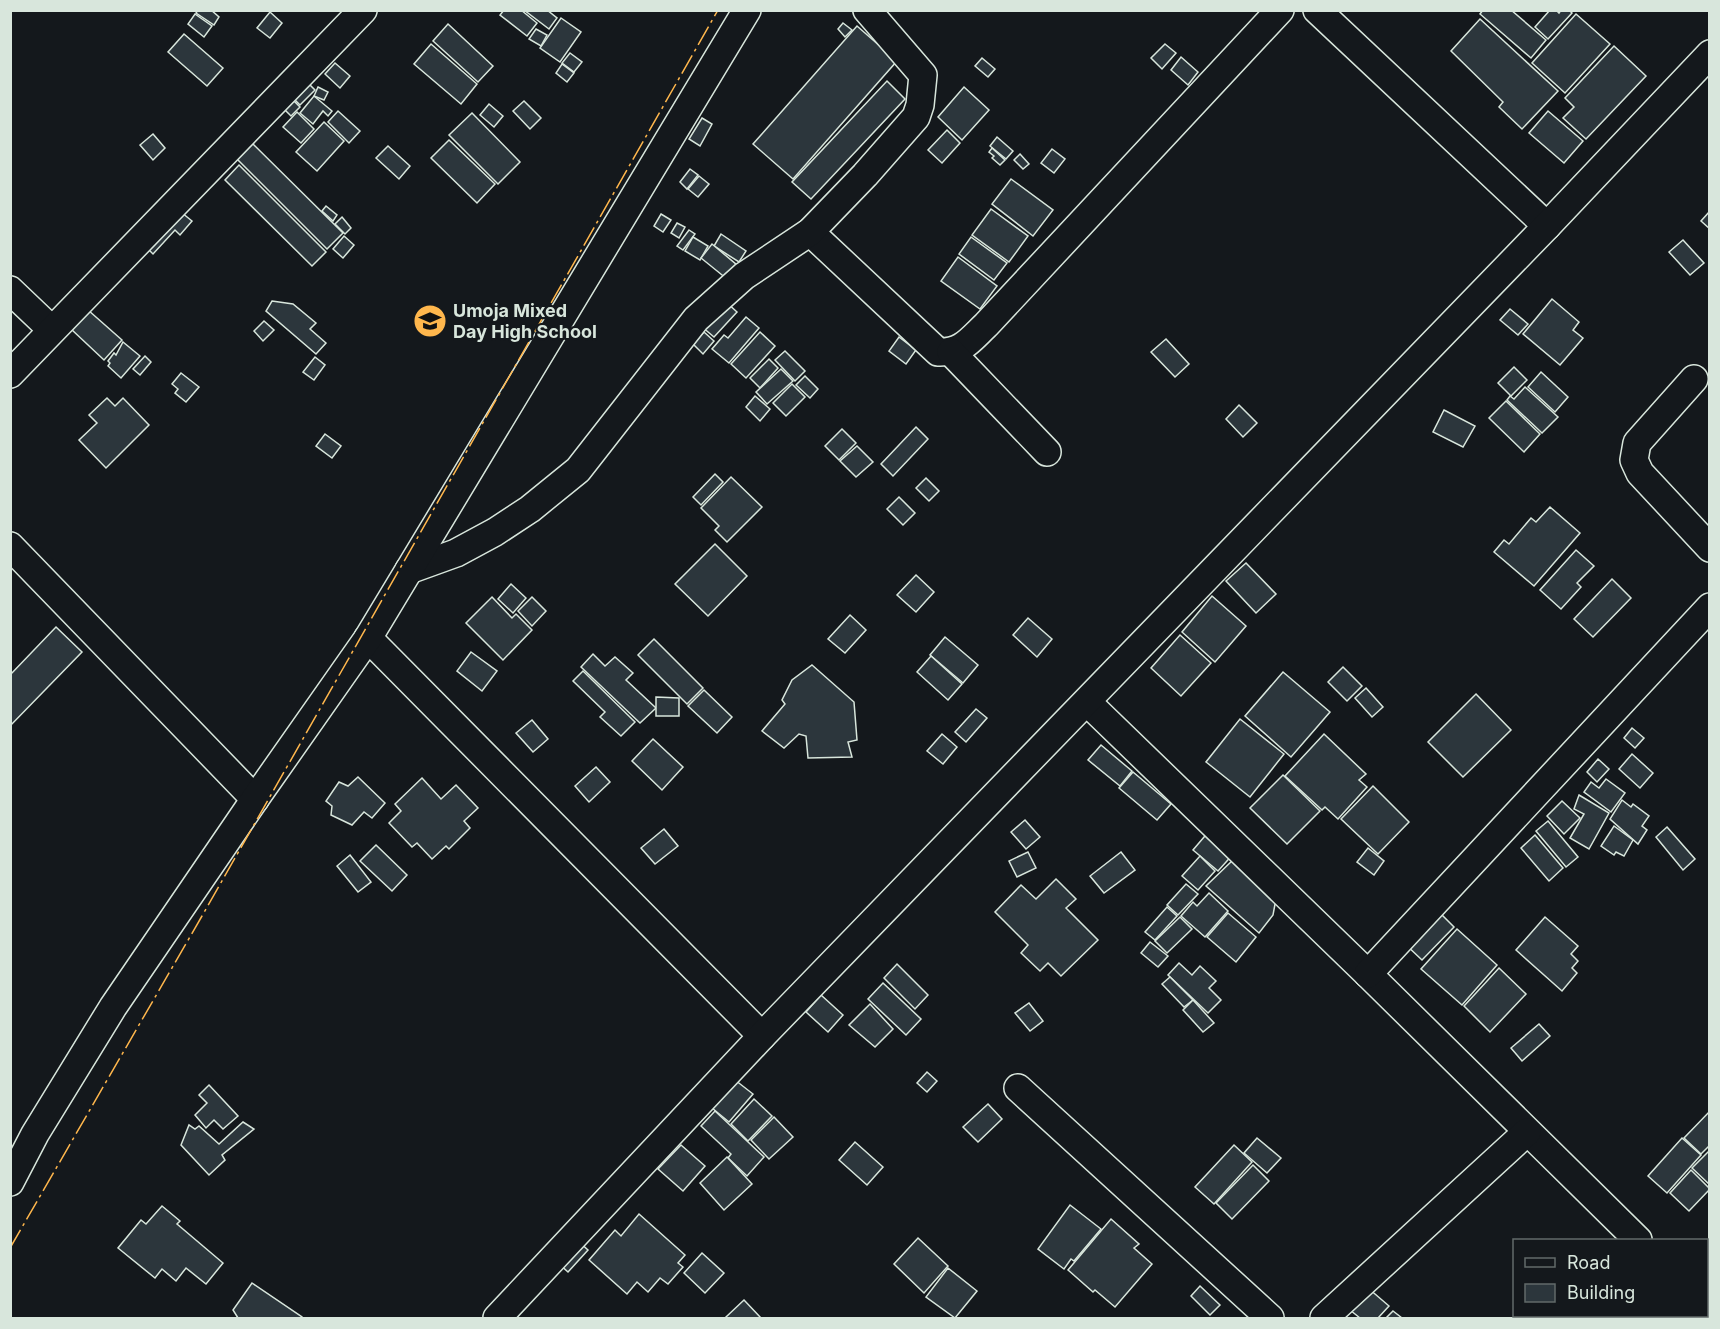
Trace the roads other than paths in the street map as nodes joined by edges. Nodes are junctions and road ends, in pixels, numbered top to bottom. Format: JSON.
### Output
{"nodes":[{"id":1,"x":363,"y":10,"type":"edge"},
{"id":2,"x":747,"y":10,"type":"edge"},
{"id":3,"x":867,"y":10,"type":"edge"},
{"id":4,"x":1280,"y":10,"type":"edge"},
{"id":5,"x":1317,"y":10,"type":"edge"},
{"id":6,"x":1710,"y":54,"type":"edge"},
{"id":7,"x":1547,"y":226,"type":"junction"},
{"id":8,"x":810,"y":232,"type":"junction"},
{"id":9,"x":10,"y":290,"type":"edge"},
{"id":10,"x":52,"y":330,"type":"junction"},
{"id":11,"x":951,"y":352,"type":"junction"},
{"id":12,"x":10,"y":374,"type":"edge"},
{"id":13,"x":1694,"y":379,"type":"dead end"},
{"id":14,"x":1047,"y":452,"type":"dead end"},
{"id":15,"x":10,"y":546,"type":"edge"},
{"id":16,"x":1710,"y":548,"type":"edge"},
{"id":17,"x":410,"y":570,"type":"junction"},
{"id":18,"x":1710,"y":607,"type":"edge"},
{"id":19,"x":368,"y":638,"type":"junction"},
{"id":20,"x":1087,"y":702,"type":"junction"},
{"id":21,"x":255,"y":799,"type":"junction"},
{"id":22,"x":1368,"y":974,"type":"junction"},
{"id":23,"x":762,"y":1036,"type":"junction"},
{"id":24,"x":1018,"y":1088,"type":"dead end"},
{"id":25,"x":1527,"y":1132,"type":"junction"},
{"id":26,"x":10,"y":1182,"type":"edge"},
{"id":27,"x":1637,"y":1239,"type":"edge"},
{"id":28,"x":497,"y":1318,"type":"edge"},
{"id":29,"x":1270,"y":1318,"type":"edge"},
{"id":30,"x":1324,"y":1318,"type":"edge"}],
"edges":[{"from":1,"to":10,"type":"street"},
{"from":2,"to":17,"type":"street"},
{"from":3,"to":8,"type":"street"},
{"from":4,"to":11,"type":"street"},
{"from":5,"to":7,"type":"street"},
{"from":6,"to":7,"type":"street"},
{"from":7,"to":20,"type":"street"},
{"from":8,"to":11,"type":"street"},
{"from":8,"to":17,"type":"street"},
{"from":9,"to":10,"type":"street"},
{"from":10,"to":12,"type":"street"},
{"from":11,"to":14,"type":"street"},
{"from":13,"to":16,"type":"street"},
{"from":15,"to":21,"type":"street"},
{"from":17,"to":19,"type":"street"},
{"from":18,"to":22,"type":"street"},
{"from":19,"to":21,"type":"street"},
{"from":19,"to":23,"type":"street"},
{"from":20,"to":22,"type":"street"},
{"from":20,"to":23,"type":"street"},
{"from":21,"to":26,"type":"street"},
{"from":22,"to":25,"type":"street"},
{"from":23,"to":28,"type":"street"},
{"from":24,"to":29,"type":"street"},
{"from":25,"to":27,"type":"street"},
{"from":25,"to":30,"type":"street"}]}
